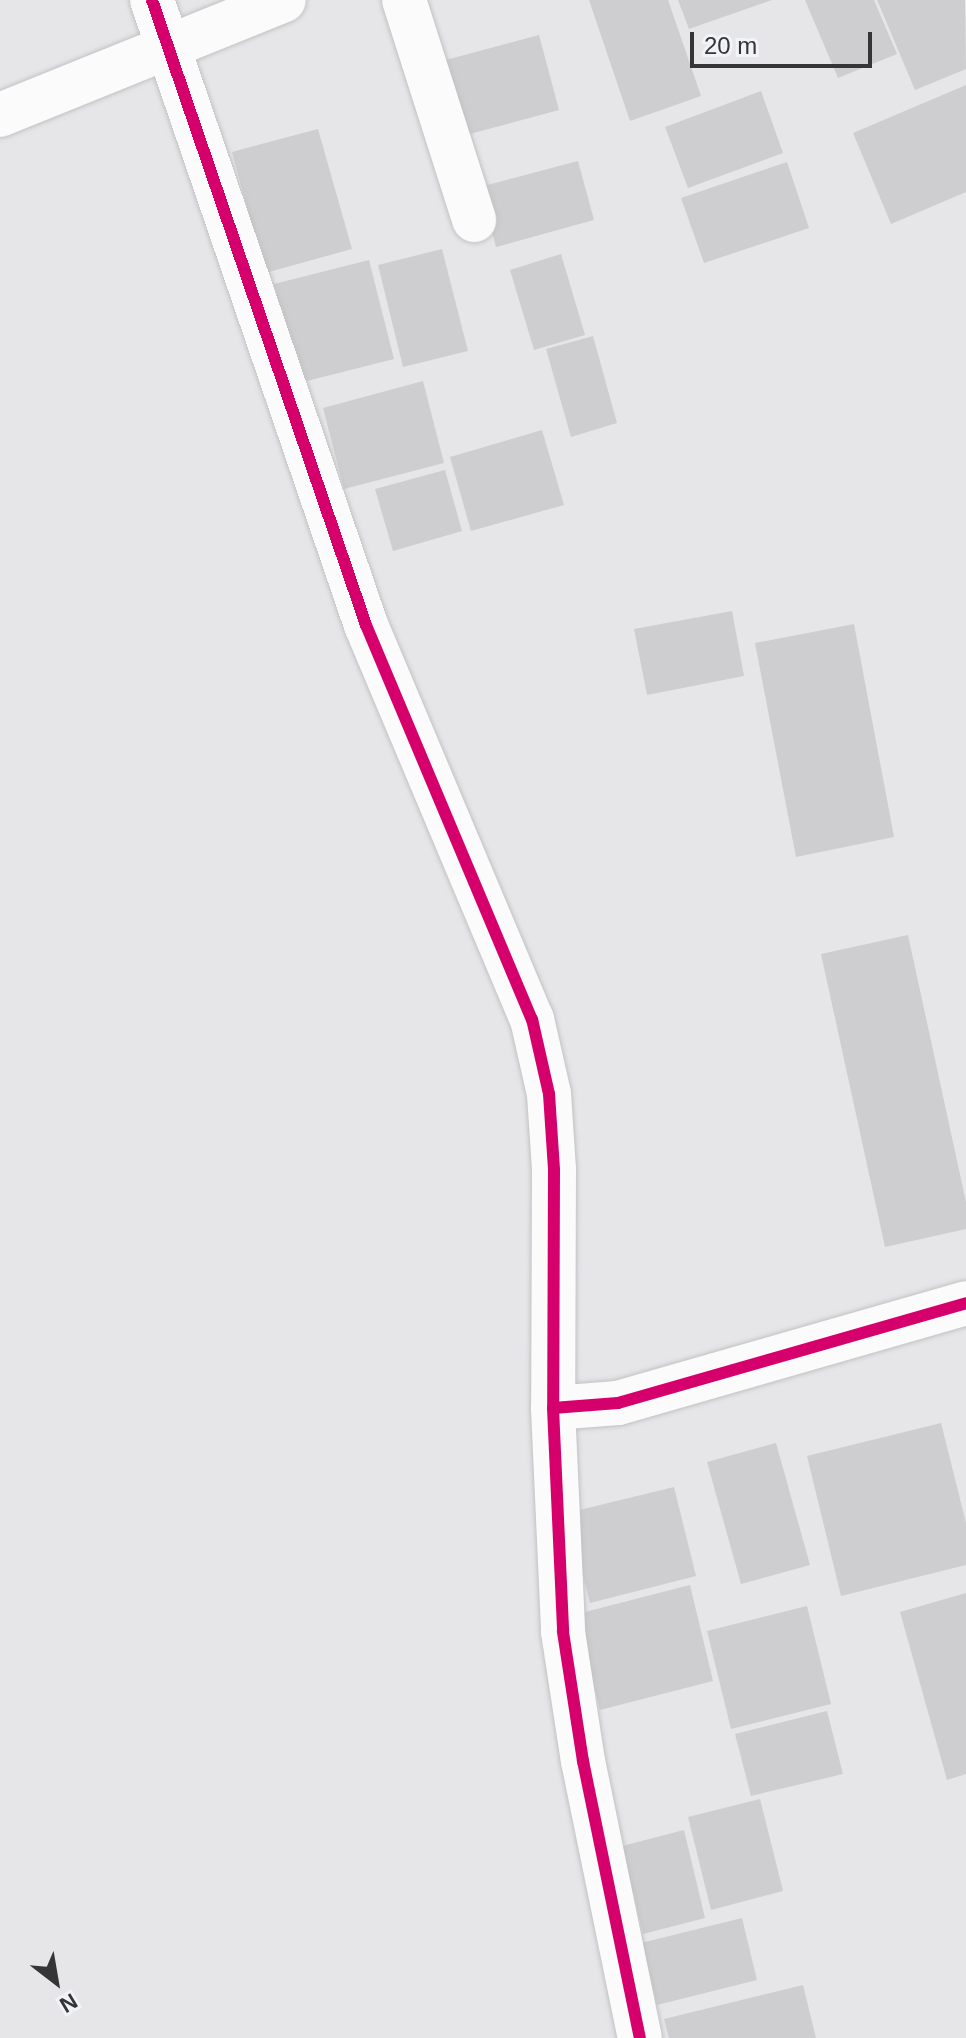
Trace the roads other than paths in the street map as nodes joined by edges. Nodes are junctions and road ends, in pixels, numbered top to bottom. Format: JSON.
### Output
{"nodes":[{"id":1,"x":152,"y":0,"type":"edge"},
{"id":2,"x":284,"y":0,"type":"edge"},
{"id":3,"x":404,"y":0,"type":"edge"},
{"id":4,"x":170,"y":45,"type":"junction"},
{"id":5,"x":0,"y":115,"type":"edge"},
{"id":6,"x":474,"y":220,"type":"dead end"},
{"id":7,"x":966,"y":1303,"type":"edge"},
{"id":8,"x":553,"y":1408,"type":"junction"},
{"id":9,"x":640,"y":2038,"type":"edge"}],
"edges":[{"from":1,"to":4,"type":"street"},
{"from":2,"to":4,"type":"street"},
{"from":3,"to":6,"type":"street"},
{"from":4,"to":5,"type":"street"},
{"from":4,"to":8,"type":"street"},
{"from":7,"to":8,"type":"street"},
{"from":8,"to":9,"type":"street"}]}
